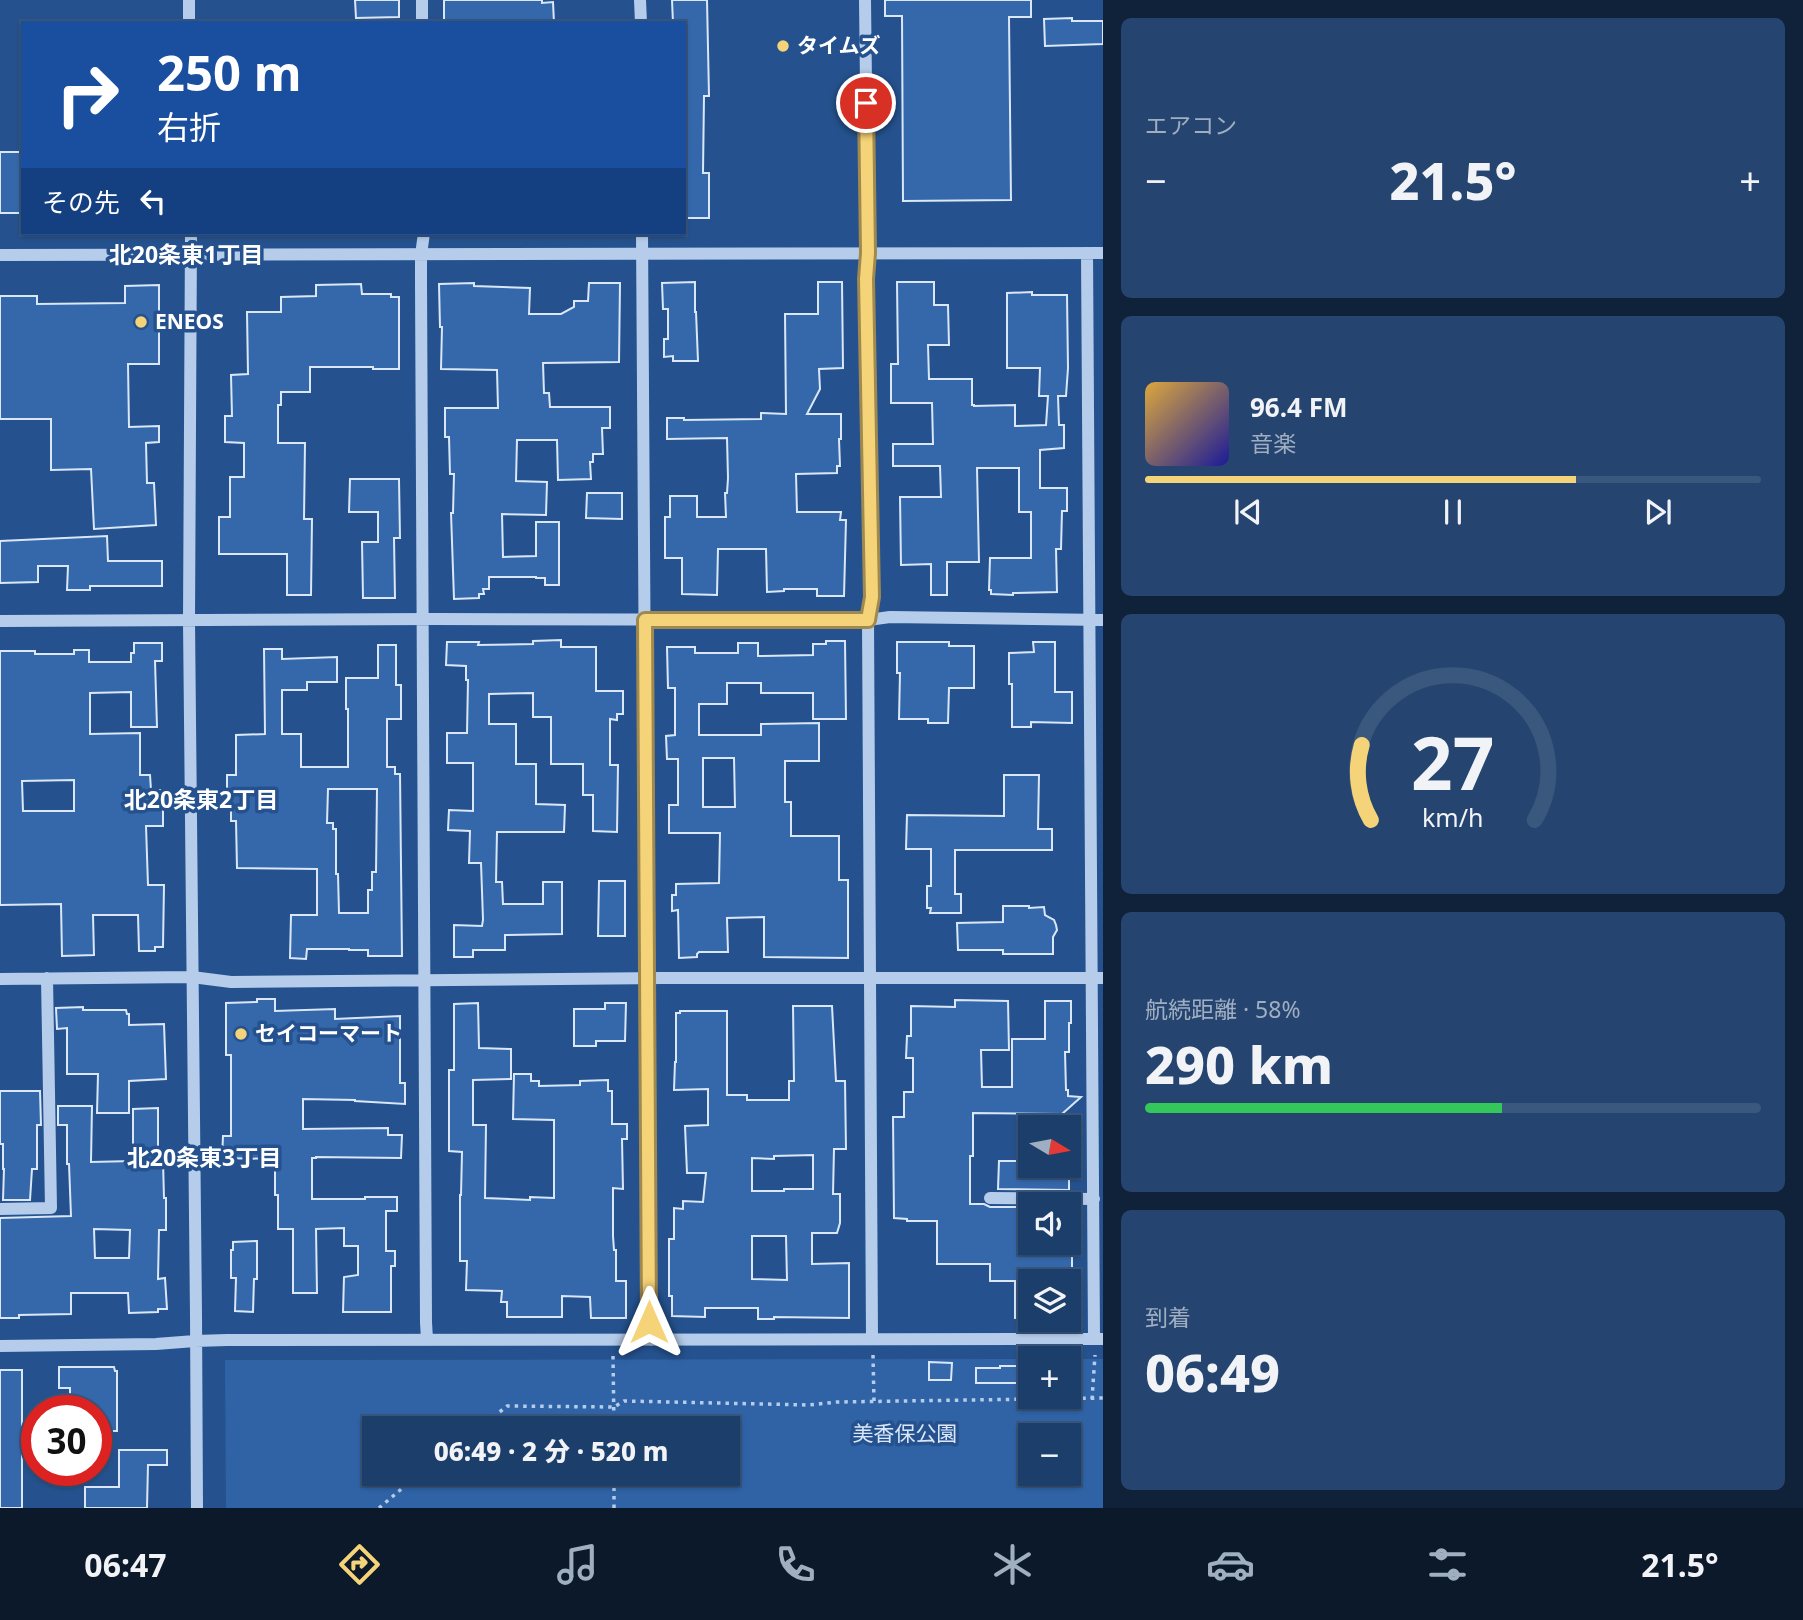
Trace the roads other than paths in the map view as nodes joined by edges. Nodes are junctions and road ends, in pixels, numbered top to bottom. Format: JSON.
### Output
{"nodes":[{"id":1,"x":189,"y":0,"type":"edge"},
{"id":2,"x":422,"y":0,"type":"edge"},
{"id":3,"x":640,"y":0,"type":"edge"},
{"id":4,"x":865,"y":0,"type":"edge"},
{"id":5,"x":189,"y":21,"type":"edge"},
{"id":6,"x":422,"y":21,"type":"edge"},
{"id":7,"x":640,"y":21,"type":"edge"},
{"id":8,"x":191,"y":235,"type":"edge"},
{"id":9,"x":424,"y":235,"type":"edge"},
{"id":10,"x":642,"y":235,"type":"edge"},
{"id":11,"x":642,"y":253,"type":"junction"},
{"id":12,"x":868,"y":253,"type":"junction"},
{"id":13,"x":1087,"y":253,"type":"junction"},
{"id":14,"x":1103,"y":253,"type":"edge"},
{"id":15,"x":191,"y":254,"type":"junction"},
{"id":16,"x":0,"y":255,"type":"edge"},
{"id":17,"x":421,"y":255,"type":"junction"},
{"id":18,"x":422,"y":619,"type":"junction"},
{"id":19,"x":645,"y":620,"type":"junction"},
{"id":20,"x":868,"y":620,"type":"junction"},
{"id":21,"x":1097,"y":620,"type":"edge"},
{"id":22,"x":0,"y":621,"type":"edge"},
{"id":23,"x":189,"y":621,"type":"junction"},
{"id":24,"x":192,"y":977,"type":"junction"},
{"id":25,"x":0,"y":978,"type":"edge"},
{"id":26,"x":47,"y":978,"type":"junction"},
{"id":27,"x":870,"y":978,"type":"junction"},
{"id":28,"x":1097,"y":978,"type":"edge"},
{"id":29,"x":646,"y":979,"type":"junction"},
{"id":30,"x":426,"y":980,"type":"junction"},
{"id":31,"x":990,"y":1198,"type":"dead end"},
{"id":32,"x":1094,"y":1199,"type":"junction"},
{"id":33,"x":0,"y":1209,"type":"edge"},
{"id":34,"x":872,"y":1339,"type":"junction"},
{"id":35,"x":1098,"y":1339,"type":"edge"},
{"id":36,"x":195,"y":1340,"type":"junction"},
{"id":37,"x":427,"y":1340,"type":"junction"},
{"id":38,"x":651,"y":1340,"type":"junction"},
{"id":39,"x":0,"y":1346,"type":"edge"},
{"id":40,"x":197,"y":1508,"type":"edge"}],
"edges":[{"from":1,"to":5,"type":"street"},
{"from":2,"to":6,"type":"street"},
{"from":3,"to":7,"type":"street"},
{"from":4,"to":12,"type":"street"},
{"from":8,"to":15,"type":"street"},
{"from":9,"to":17,"type":"street"},
{"from":10,"to":11,"type":"street"},
{"from":11,"to":12,"type":"street"},
{"from":11,"to":17,"type":"street"},
{"from":11,"to":19,"type":"street"},
{"from":12,"to":13,"type":"street"},
{"from":12,"to":20,"type":"street"},
{"from":13,"to":14,"type":"street"},
{"from":13,"to":21,"type":"street"},
{"from":15,"to":16,"type":"street"},
{"from":15,"to":17,"type":"street"},
{"from":15,"to":23,"type":"street"},
{"from":17,"to":18,"type":"street"},
{"from":18,"to":19,"type":"street"},
{"from":18,"to":23,"type":"street"},
{"from":18,"to":30,"type":"street"},
{"from":19,"to":20,"type":"street"},
{"from":19,"to":29,"type":"street"},
{"from":20,"to":21,"type":"street"},
{"from":20,"to":27,"type":"street"},
{"from":21,"to":28,"type":"street"},
{"from":22,"to":23,"type":"street"},
{"from":23,"to":24,"type":"street"},
{"from":24,"to":26,"type":"street"},
{"from":24,"to":30,"type":"street"},
{"from":24,"to":36,"type":"street"},
{"from":25,"to":26,"type":"street"},
{"from":26,"to":33,"type":"street"},
{"from":27,"to":28,"type":"street"},
{"from":27,"to":29,"type":"street"},
{"from":27,"to":34,"type":"street"},
{"from":28,"to":32,"type":"street"},
{"from":29,"to":30,"type":"street"},
{"from":29,"to":38,"type":"street"},
{"from":30,"to":37,"type":"street"},
{"from":31,"to":32,"type":"street"},
{"from":32,"to":35,"type":"street"},
{"from":34,"to":35,"type":"street"},
{"from":34,"to":38,"type":"street"},
{"from":36,"to":37,"type":"street"},
{"from":36,"to":39,"type":"street"},
{"from":36,"to":40,"type":"street"},
{"from":37,"to":38,"type":"street"}]}
